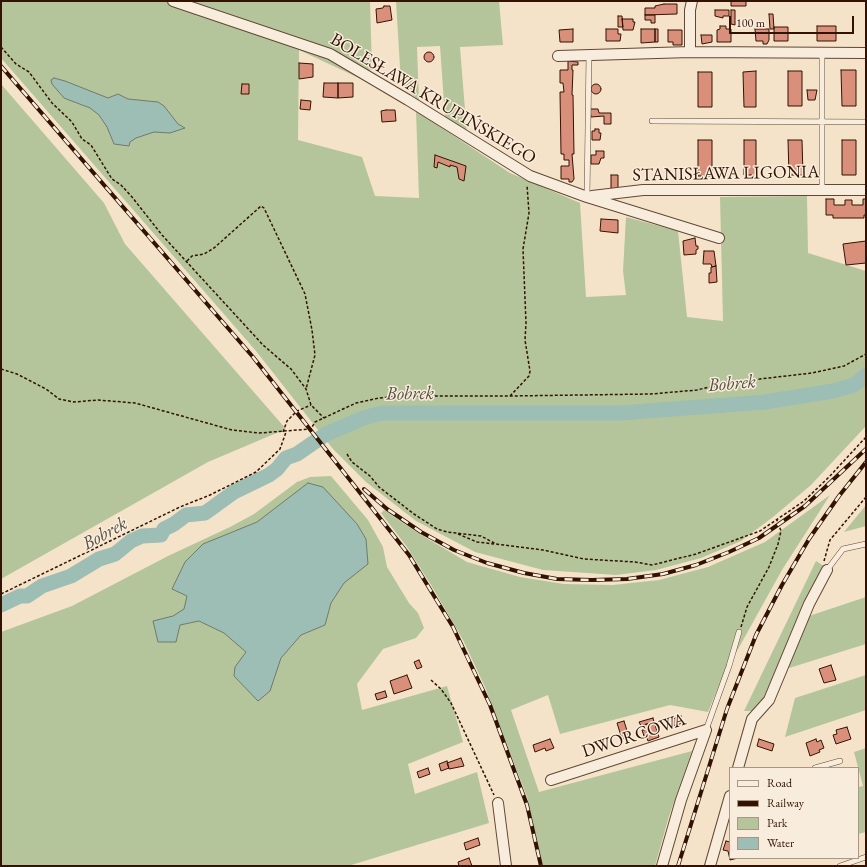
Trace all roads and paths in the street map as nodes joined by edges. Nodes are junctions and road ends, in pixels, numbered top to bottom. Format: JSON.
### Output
{"nodes":[{"id":1,"x":173,"y":1,"type":"edge"},
{"id":2,"x":692,"y":1,"type":"edge"},
{"id":3,"x":1,"y":47,"type":"edge"},
{"id":4,"x":690,"y":52,"type":"junction"},
{"id":5,"x":822,"y":53,"type":"junction"},
{"id":6,"x":866,"y":53,"type":"edge"},
{"id":7,"x":589,"y":55,"type":"junction"},
{"id":8,"x":558,"y":56,"type":"dead end"},
{"id":9,"x":652,"y":121,"type":"dead end"},
{"id":10,"x":821,"y":122,"type":"junction"},
{"id":11,"x":866,"y":122,"type":"edge"},
{"id":12,"x":530,"y":176,"type":"junction"},
{"id":13,"x":822,"y":189,"type":"junction"},
{"id":14,"x":866,"y":190,"type":"edge"},
{"id":15,"x":634,"y":191,"type":"junction"},
{"id":16,"x":588,"y":197,"type":"junction"},
{"id":17,"x":632,"y":210,"type":"junction"},
{"id":18,"x":719,"y":238,"type":"dead end"},
{"id":19,"x":186,"y":261,"type":"junction"},
{"id":20,"x":866,"y":354,"type":"edge"},
{"id":21,"x":1,"y":370,"type":"edge"},
{"id":22,"x":306,"y":389,"type":"junction"},
{"id":23,"x":510,"y":396,"type":"junction"},
{"id":24,"x":311,"y":405,"type":"junction"},
{"id":25,"x":324,"y":418,"type":"junction"},
{"id":26,"x":283,"y":432,"type":"junction"},
{"id":27,"x":286,"y":432,"type":"junction"},
{"id":28,"x":866,"y":437,"type":"edge"},
{"id":29,"x":347,"y":454,"type":"dead end"},
{"id":30,"x":866,"y":497,"type":"edge"},
{"id":31,"x":777,"y":520,"type":"junction"},
{"id":32,"x":456,"y":534,"type":"junction"},
{"id":33,"x":496,"y":544,"type":"junction"},
{"id":34,"x":866,"y":544,"type":"edge"},
{"id":35,"x":827,"y":570,"type":"junction"},
{"id":36,"x":1,"y":594,"type":"edge"},
{"id":37,"x":739,"y":632,"type":"joint"},
{"id":38,"x":431,"y":680,"type":"dead end"},
{"id":39,"x":706,"y":730,"type":"junction"},
{"id":40,"x":840,"y":760,"type":"dead end"},
{"id":41,"x":738,"y":767,"type":"edge"},
{"id":42,"x":818,"y":767,"type":"edge"},
{"id":43,"x":550,"y":780,"type":"dead end"},
{"id":44,"x":729,"y":800,"type":"edge"},
{"id":45,"x":498,"y":803,"type":"joint"},
{"id":46,"x":858,"y":859,"type":"edge"},
{"id":47,"x":506,"y":866,"type":"edge"},
{"id":48,"x":662,"y":866,"type":"edge"},
{"id":49,"x":710,"y":866,"type":"edge"},
{"id":50,"x":840,"y":866,"type":"edge"}],
"edges":[{"from":1,"to":12,"type":"street","name":"BOLESŁAWA KRUPIŃSKIEGO"},
{"from":2,"to":4,"type":"street"},
{"from":3,"to":19,"type":"path"},
{"from":4,"to":5,"type":"street"},
{"from":4,"to":7,"type":"street"},
{"from":5,"to":6,"type":"street"},
{"from":5,"to":10,"type":"lane"},
{"from":7,"to":8,"type":"street"},
{"from":7,"to":16,"type":"lane"},
{"from":9,"to":10,"type":"lane"},
{"from":10,"to":11,"type":"lane"},
{"from":10,"to":13,"type":"lane"},
{"from":12,"to":16,"type":"street","name":"BOLESŁAWA KRUPIŃSKIEGO"},
{"from":12,"to":23,"type":"path"},
{"from":13,"to":14,"type":"street","name":"STANISŁAWA LIGONIA"},
{"from":13,"to":15,"type":"street","name":"STANISŁAWA LIGONIA"},
{"from":15,"to":16,"type":"street","name":"STANISŁAWA LIGONIA"},
{"from":15,"to":17,"type":"street"},
{"from":16,"to":17,"type":"street","name":"BOLESŁAWA KRUPIŃSKIEGO"},
{"from":17,"to":18,"type":"street","name":"BOLESŁAWA KRUPIŃSKIEGO"},
{"from":19,"to":22,"type":"path"},
{"from":19,"to":22,"type":"path"},
{"from":20,"to":23,"type":"path"},
{"from":21,"to":26,"type":"path"},
{"from":22,"to":24,"type":"path"},
{"from":23,"to":25,"type":"path"},
{"from":24,"to":25,"type":"path"},
{"from":24,"to":26,"type":"path"},
{"from":25,"to":27,"type":"path"},
{"from":26,"to":27,"type":"path"},
{"from":27,"to":36,"type":"path"},
{"from":28,"to":31,"type":"path"},
{"from":29,"to":32,"type":"path"},
{"from":30,"to":35,"type":"path"},
{"from":31,"to":33,"type":"path"},
{"from":31,"to":37,"type":"path"},
{"from":32,"to":33,"type":"path"},
{"from":32,"to":33,"type":"path"},
{"from":34,"to":35,"type":"lane"},
{"from":35,"to":41,"type":"street"},
{"from":37,"to":39,"type":"lane"},
{"from":38,"to":45,"type":"path"},
{"from":39,"to":43,"type":"street","name":"DWORCOWA"},
{"from":39,"to":48,"type":"street","name":"DWORCOWA"},
{"from":40,"to":42,"type":"lane"},
{"from":44,"to":49,"type":"street"},
{"from":45,"to":47,"type":"street"},
{"from":46,"to":50,"type":"lane"}]}
